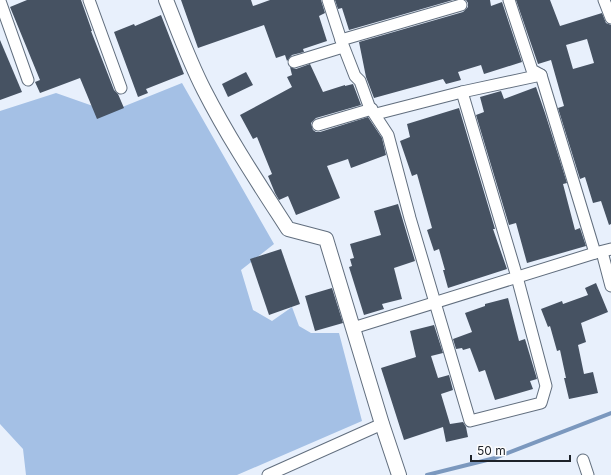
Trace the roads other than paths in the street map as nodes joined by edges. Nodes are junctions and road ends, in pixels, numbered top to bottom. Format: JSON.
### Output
{"nodes":[{"id":1,"x":0,"y":0,"type":"edge"},
{"id":2,"x":89,"y":0,"type":"edge"},
{"id":3,"x":166,"y":0,"type":"edge"},
{"id":4,"x":328,"y":0,"type":"edge"},
{"id":5,"x":509,"y":0,"type":"edge"},
{"id":6,"x":604,"y":0,"type":"edge"},
{"id":7,"x":461,"y":5,"type":"dead end"},
{"id":8,"x":611,"y":18,"type":"edge"},
{"id":9,"x":342,"y":43,"type":"junction"},
{"id":10,"x":294,"y":62,"type":"dead end"},
{"id":11,"x":541,"y":75,"type":"junction"},
{"id":12,"x":28,"y":80,"type":"dead end"},
{"id":13,"x":121,"y":88,"type":"dead end"},
{"id":14,"x":462,"y":92,"type":"junction"},
{"id":15,"x":374,"y":111,"type":"junction"},
{"id":16,"x":318,"y":125,"type":"dead end"},
{"id":17,"x":603,"y":251,"type":"edge"},
{"id":18,"x":517,"y":277,"type":"junction"},
{"id":19,"x":611,"y":286,"type":"edge"},
{"id":20,"x":435,"y":303,"type":"junction"},
{"id":21,"x":353,"y":328,"type":"junction"},
{"id":22,"x":382,"y":424,"type":"junction"},
{"id":23,"x":583,"y":460,"type":"dead end"},
{"id":24,"x":397,"y":470,"type":"edge"},
{"id":25,"x":268,"y":475,"type":"edge"},
{"id":26,"x":588,"y":475,"type":"edge"}],
"edges":[{"from":1,"to":12,"type":"street"},
{"from":2,"to":13,"type":"street"},
{"from":3,"to":21,"type":"street"},
{"from":4,"to":9,"type":"street"},
{"from":5,"to":11,"type":"street"},
{"from":6,"to":8,"type":"street"},
{"from":7,"to":9,"type":"street"},
{"from":9,"to":10,"type":"street"},
{"from":9,"to":15,"type":"street"},
{"from":11,"to":14,"type":"street"},
{"from":11,"to":17,"type":"street"},
{"from":14,"to":15,"type":"street"},
{"from":14,"to":18,"type":"street"},
{"from":15,"to":16,"type":"street"},
{"from":15,"to":20,"type":"street"},
{"from":17,"to":18,"type":"street"},
{"from":17,"to":19,"type":"street"},
{"from":18,"to":20,"type":"street"},
{"from":18,"to":20,"type":"street"},
{"from":20,"to":21,"type":"street"},
{"from":21,"to":22,"type":"street"},
{"from":22,"to":24,"type":"street"},
{"from":22,"to":25,"type":"street"},
{"from":23,"to":26,"type":"street"}]}
